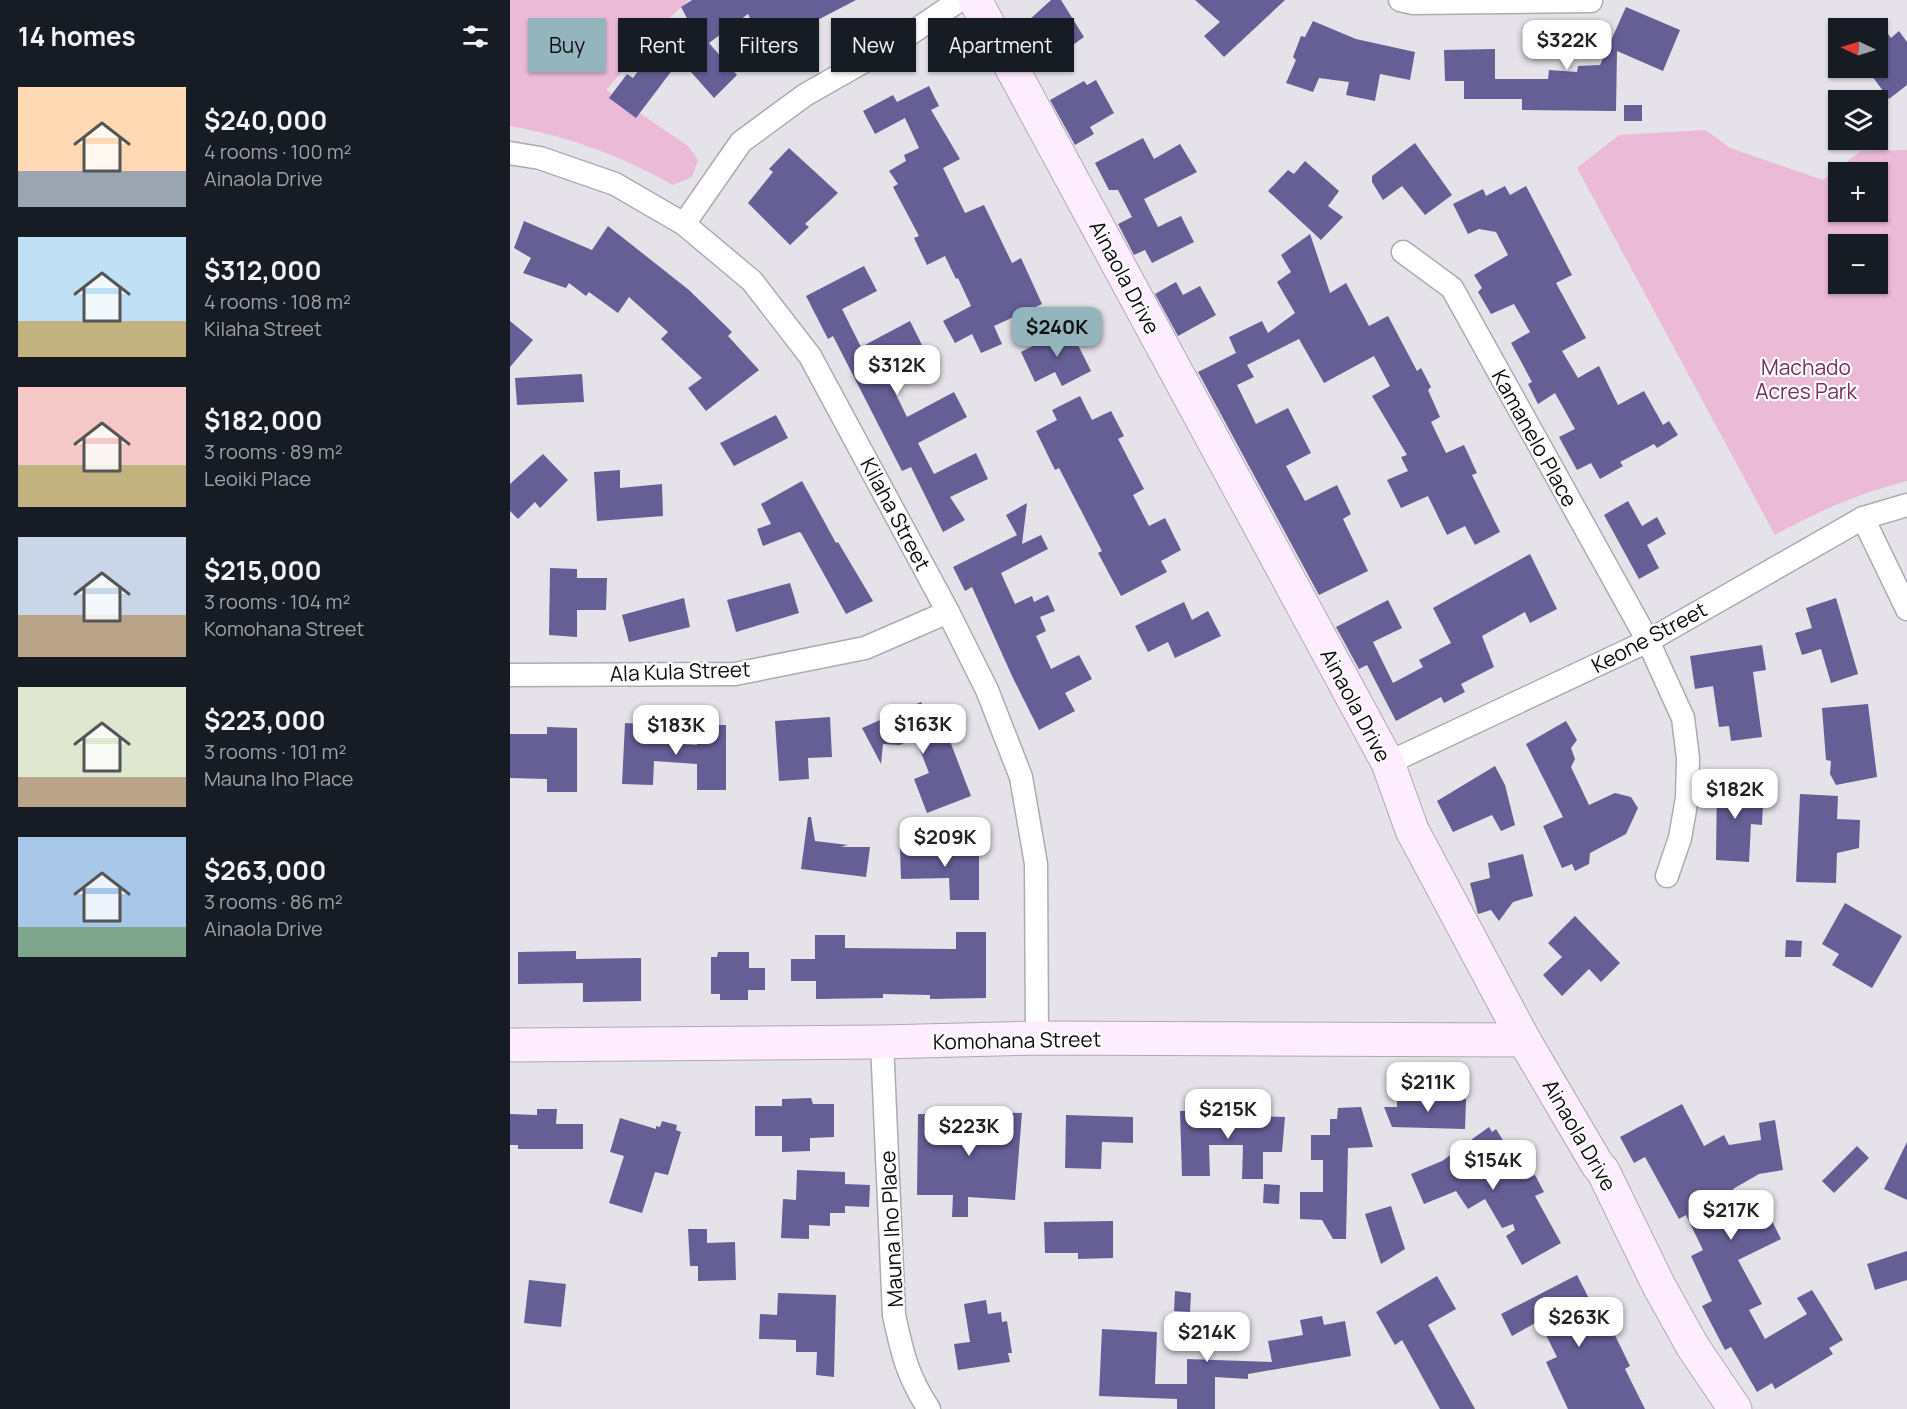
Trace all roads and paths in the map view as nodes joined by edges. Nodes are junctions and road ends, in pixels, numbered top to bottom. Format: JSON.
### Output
{"nodes":[{"id":1,"x":960,"y":0,"type":"edge"},
{"id":2,"x":975,"y":0,"type":"edge"},
{"id":3,"x":1400,"y":0,"type":"edge"},
{"id":4,"x":1591,"y":2,"type":"dead end"},
{"id":5,"x":510,"y":153,"type":"edge"},
{"id":6,"x":684,"y":224,"type":"junction"},
{"id":7,"x":1403,"y":252,"type":"dead end"},
{"id":8,"x":1907,"y":505,"type":"edge"},
{"id":9,"x":1863,"y":518,"type":"junction"},
{"id":10,"x":1907,"y":609,"type":"edge"},
{"id":11,"x":948,"y":612,"type":"junction"},
{"id":12,"x":1648,"y":641,"type":"junction"},
{"id":13,"x":510,"y":675,"type":"edge"},
{"id":14,"x":1388,"y":763,"type":"junction"},
{"id":15,"x":1666,"y":876,"type":"dead end"},
{"id":16,"x":1037,"y":1038,"type":"junction"},
{"id":17,"x":1524,"y":1040,"type":"junction"},
{"id":18,"x":882,"y":1042,"type":"junction"},
{"id":19,"x":510,"y":1045,"type":"edge"},
{"id":20,"x":929,"y":1409,"type":"edge"},
{"id":21,"x":1735,"y":1409,"type":"edge"}],
"edges":[{"from":1,"to":6,"type":"street"},
{"from":2,"to":14,"type":"street","name":"Ainaola Drive"},
{"from":3,"to":4,"type":"street"},
{"from":5,"to":6,"type":"street","name":"Kilaha Street"},
{"from":6,"to":11,"type":"street","name":"Kilaha Street"},
{"from":7,"to":12,"type":"street","name":"Kamanelo Place"},
{"from":8,"to":9,"type":"street","name":"Keone Street"},
{"from":9,"to":10,"type":"street"},
{"from":9,"to":12,"type":"street","name":"Keone Street"},
{"from":11,"to":13,"type":"street","name":"Ala Kula Street"},
{"from":11,"to":16,"type":"street","name":"Kilaha Street"},
{"from":12,"to":14,"type":"street","name":"Keone Street"},
{"from":12,"to":15,"type":"street","name":"Kamanelo Place"},
{"from":14,"to":17,"type":"street","name":"Ainaola Drive"},
{"from":16,"to":17,"type":"street","name":"Komohana Street"},
{"from":16,"to":18,"type":"street","name":"Komohana Street"},
{"from":17,"to":21,"type":"street","name":"Ainaola Drive"},
{"from":18,"to":19,"type":"street","name":"Komohana Street"},
{"from":18,"to":20,"type":"street","name":"Mauna Iho Place"}]}
